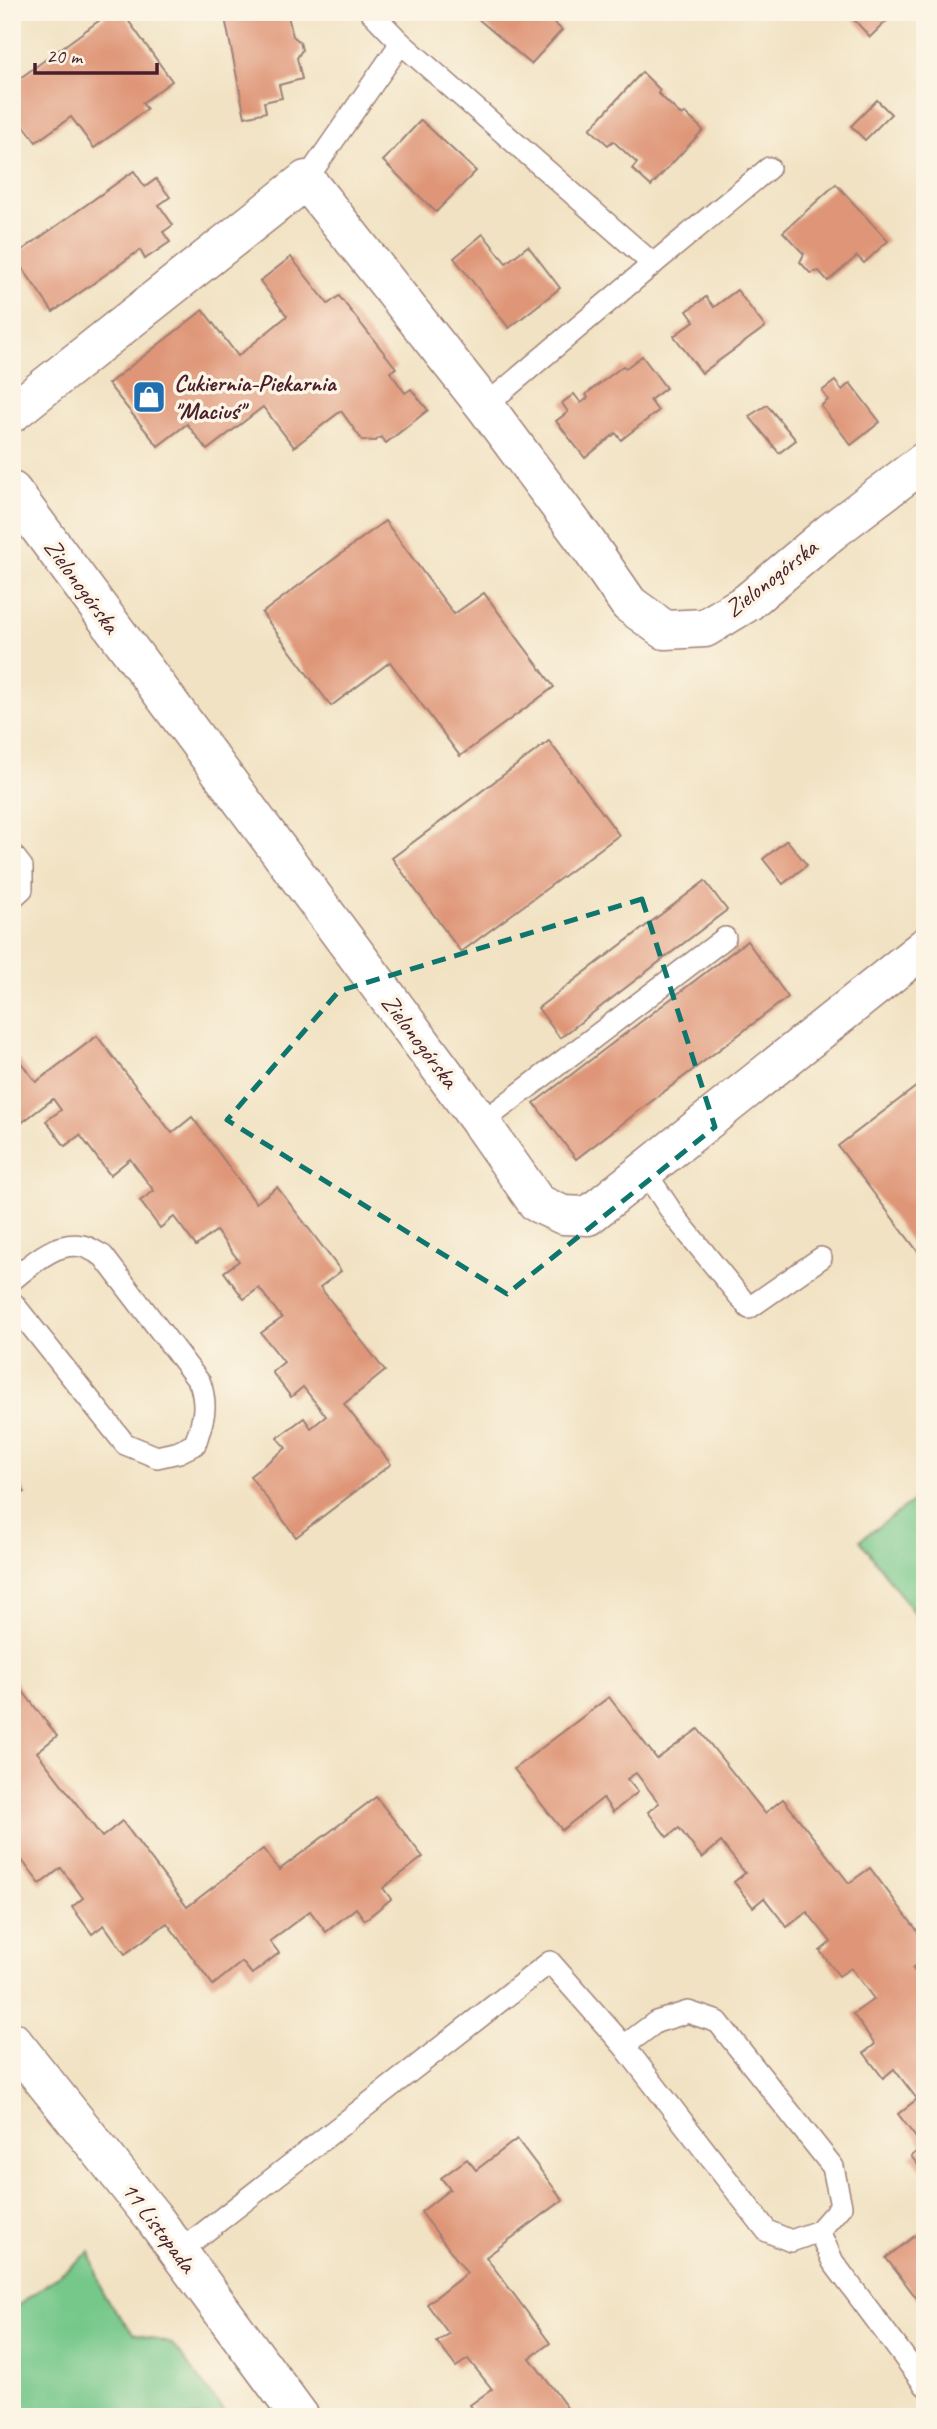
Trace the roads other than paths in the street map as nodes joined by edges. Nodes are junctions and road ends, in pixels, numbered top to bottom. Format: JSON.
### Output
{"nodes":[{"id":1,"x":371,"y":12,"type":"edge"},
{"id":2,"x":401,"y":43,"type":"junction"},
{"id":3,"x":769,"y":168,"type":"dead end"},
{"id":4,"x":306,"y":180,"type":"junction"},
{"id":5,"x":653,"y":264,"type":"junction"},
{"id":6,"x":485,"y":406,"type":"junction"},
{"id":7,"x":12,"y":413,"type":"edge"},
{"id":8,"x":925,"y":461,"type":"edge"},
{"id":9,"x":12,"y":491,"type":"edge"},
{"id":10,"x":12,"y":854,"type":"edge"},
{"id":11,"x":12,"y":898,"type":"edge"},
{"id":12,"x":724,"y":938,"type":"dead end"},
{"id":13,"x":925,"y":947,"type":"edge"},
{"id":14,"x":481,"y":1123,"type":"junction"},
{"id":15,"x":645,"y":1170,"type":"junction"},
{"id":16,"x":821,"y":1258,"type":"dead end"},
{"id":17,"x":12,"y":1280,"type":"edge"},
{"id":18,"x":12,"y":1302,"type":"edge"},
{"id":19,"x":12,"y":2040,"type":"edge"},
{"id":20,"x":624,"y":2046,"type":"junction"},
{"id":21,"x":818,"y":2231,"type":"junction"},
{"id":22,"x":179,"y":2252,"type":"junction"},
{"id":23,"x":925,"y":2385,"type":"edge"},
{"id":24,"x":300,"y":2417,"type":"edge"}],
"edges":[{"from":1,"to":2,"type":"lane"},
{"from":2,"to":4,"type":"lane"},
{"from":2,"to":5,"type":"lane"},
{"from":3,"to":5,"type":"lane"},
{"from":4,"to":6,"type":"street","name":"Zielonogórska"},
{"from":4,"to":7,"type":"street"},
{"from":5,"to":6,"type":"lane"},
{"from":6,"to":8,"type":"street","name":"Zielonogórska"},
{"from":9,"to":14,"type":"street","name":"Zielonogórska"},
{"from":10,"to":11,"type":"lane"},
{"from":12,"to":14,"type":"lane"},
{"from":13,"to":15,"type":"street","name":"Zielonogórska"},
{"from":14,"to":15,"type":"street","name":"Zielonogórska"},
{"from":15,"to":16,"type":"lane"},
{"from":17,"to":18,"type":"lane"},
{"from":19,"to":22,"type":"street","name":"11 Listopada"},
{"from":20,"to":21,"type":"lane"},
{"from":20,"to":21,"type":"lane"},
{"from":20,"to":22,"type":"lane"},
{"from":21,"to":23,"type":"lane"},
{"from":22,"to":24,"type":"street","name":"11 Listopada"}]}
